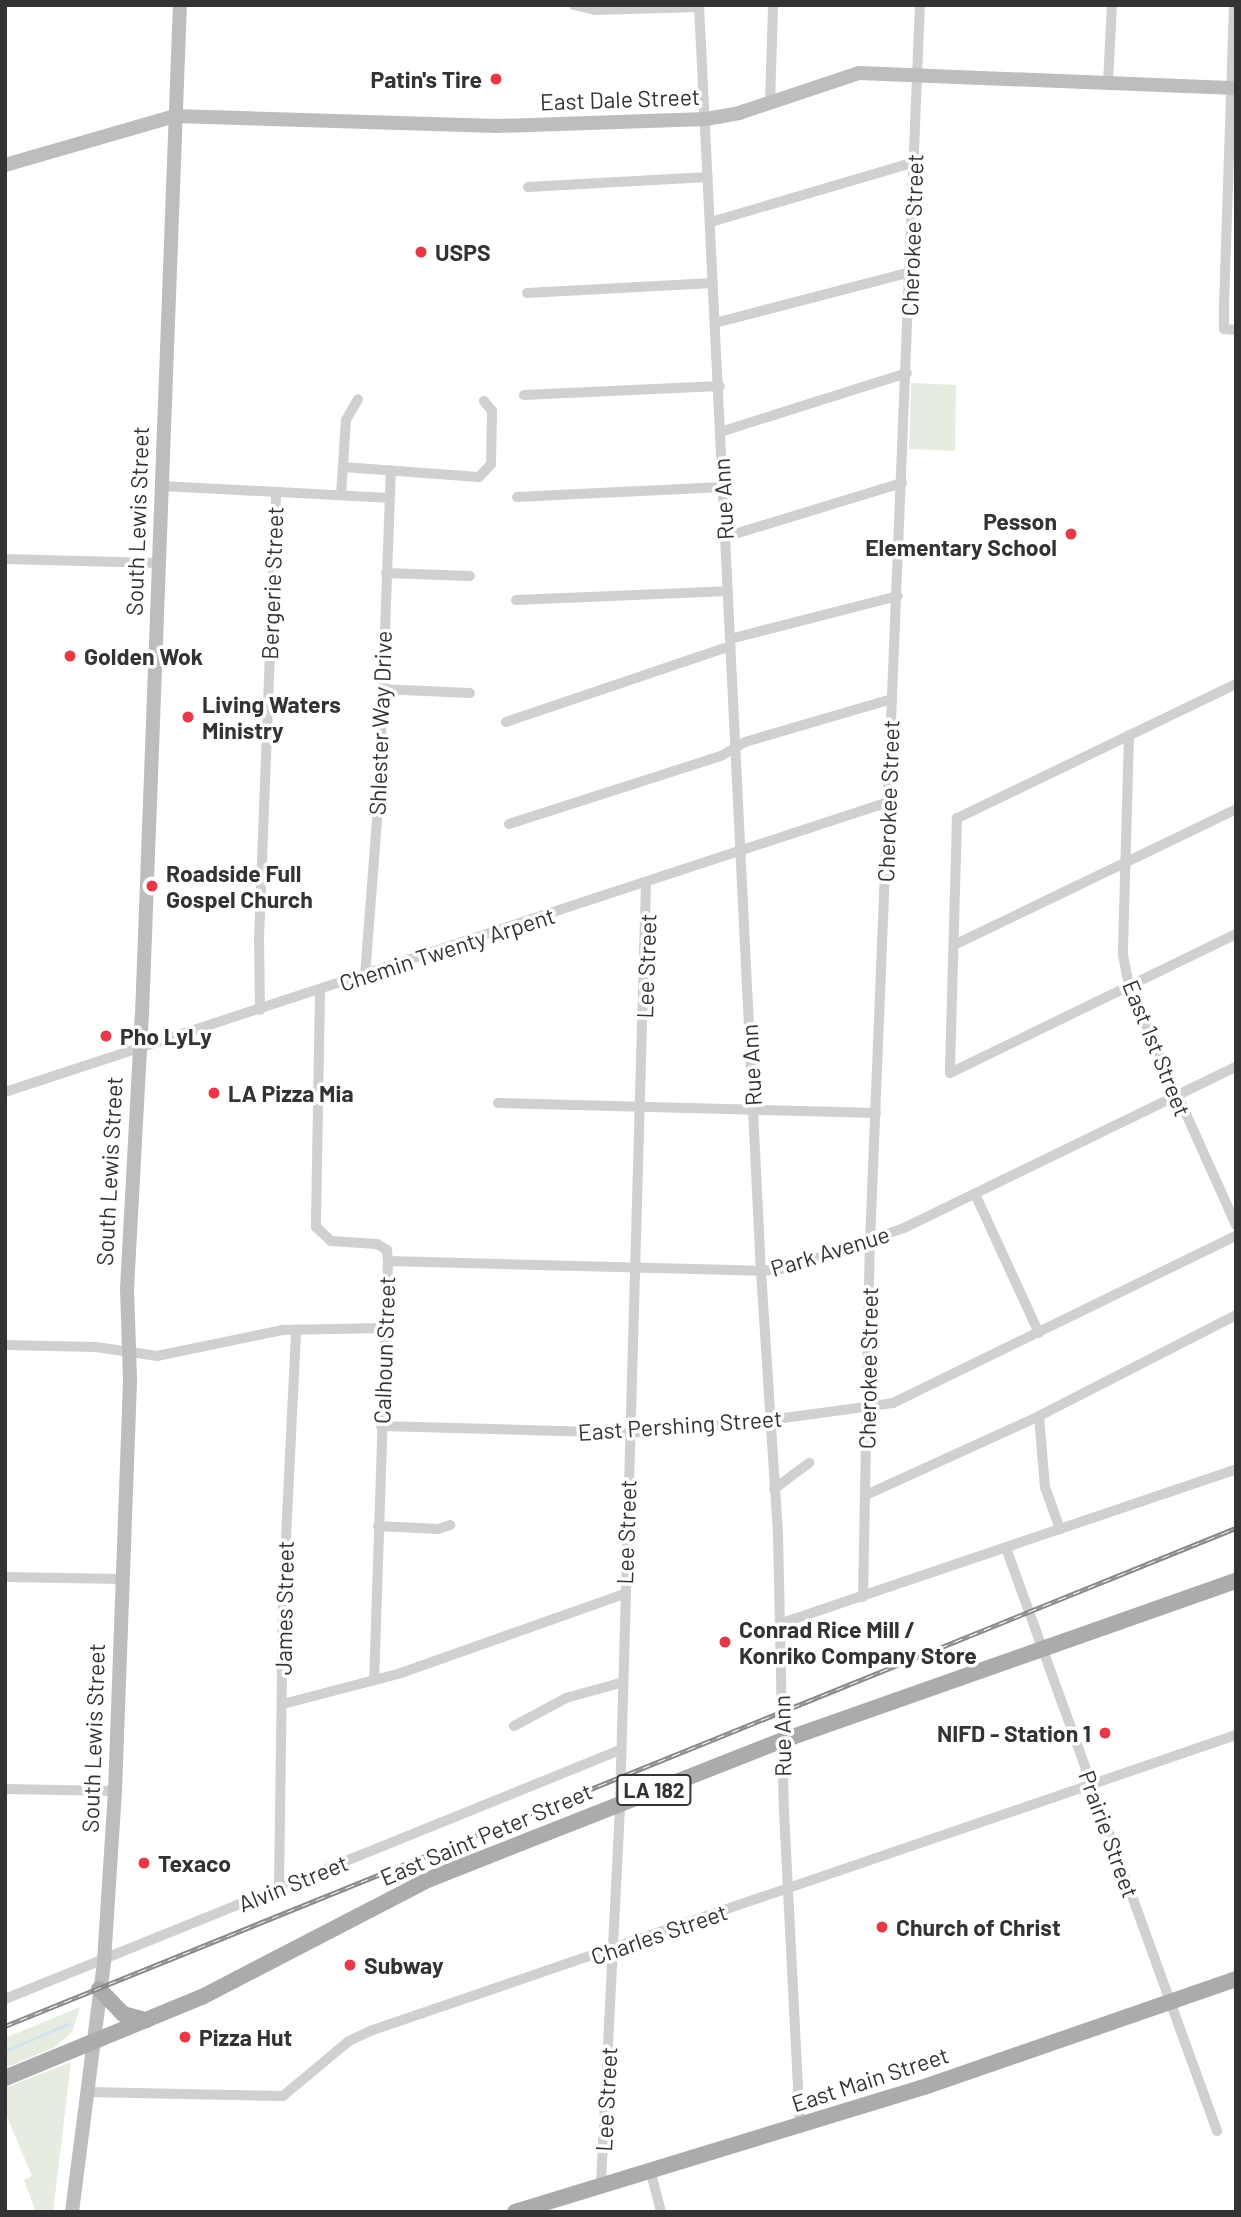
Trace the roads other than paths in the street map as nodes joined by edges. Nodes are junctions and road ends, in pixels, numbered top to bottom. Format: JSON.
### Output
{"nodes":[{"id":1,"x":180,"y":5,"type":"edge"},
{"id":2,"x":574,"y":5,"type":"edge"},
{"id":3,"x":774,"y":5,"type":"edge"},
{"id":4,"x":920,"y":5,"type":"edge"},
{"id":5,"x":1112,"y":5,"type":"edge"},
{"id":6,"x":1234,"y":5,"type":"edge"},
{"id":7,"x":699,"y":6,"type":"edge"},
{"id":8,"x":919,"y":75,"type":"junction"},
{"id":9,"x":1108,"y":83,"type":"junction"},
{"id":10,"x":1233,"y":88,"type":"edge"},
{"id":11,"x":769,"y":103,"type":"junction"},
{"id":12,"x":175,"y":116,"type":"junction"},
{"id":13,"x":706,"y":119,"type":"junction"},
{"id":14,"x":915,"y":162,"type":"junction"},
{"id":15,"x":5,"y":165,"type":"edge"},
{"id":16,"x":708,"y":177,"type":"junction"},
{"id":17,"x":528,"y":187,"type":"dead end"},
{"id":18,"x":710,"y":222,"type":"junction"},
{"id":19,"x":911,"y":272,"type":"junction"},
{"id":20,"x":713,"y":283,"type":"junction"},
{"id":21,"x":527,"y":293,"type":"dead end"},
{"id":22,"x":715,"y":323,"type":"junction"},
{"id":23,"x":1236,"y":330,"type":"edge"},
{"id":24,"x":907,"y":373,"type":"junction"},
{"id":25,"x":720,"y":386,"type":"junction"},
{"id":26,"x":524,"y":395,"type":"dead end"},
{"id":27,"x":358,"y":398,"type":"dead end"},
{"id":28,"x":484,"y":401,"type":"dead end"},
{"id":29,"x":720,"y":432,"type":"junction"},
{"id":30,"x":343,"y":467,"type":"junction"},
{"id":31,"x":391,"y":470,"type":"junction"},
{"id":32,"x":902,"y":483,"type":"junction"},
{"id":33,"x":162,"y":486,"type":"junction"},
{"id":34,"x":723,"y":487,"type":"junction"},
{"id":35,"x":276,"y":492,"type":"junction"},
{"id":36,"x":341,"y":495,"type":"junction"},
{"id":37,"x":517,"y":497,"type":"dead end"},
{"id":38,"x":389,"y":498,"type":"junction"},
{"id":39,"x":725,"y":537,"type":"junction"},
{"id":40,"x":5,"y":559,"type":"edge"},
{"id":41,"x":158,"y":564,"type":"junction"},
{"id":42,"x":386,"y":573,"type":"junction"},
{"id":43,"x":470,"y":576,"type":"dead end"},
{"id":44,"x":728,"y":591,"type":"junction"},
{"id":45,"x":898,"y":596,"type":"junction"},
{"id":46,"x":516,"y":600,"type":"dead end"},
{"id":47,"x":730,"y":643,"type":"junction"},
{"id":48,"x":1236,"y":684,"type":"edge"},
{"id":49,"x":381,"y":689,"type":"junction"},
{"id":50,"x":470,"y":693,"type":"dead end"},
{"id":51,"x":892,"y":699,"type":"junction"},
{"id":52,"x":506,"y":722,"type":"dead end"},
{"id":53,"x":1129,"y":735,"type":"junction"},
{"id":54,"x":734,"y":748,"type":"junction"},
{"id":55,"x":888,"y":802,"type":"junction"},
{"id":56,"x":1236,"y":809,"type":"edge"},
{"id":57,"x":509,"y":824,"type":"dead end"},
{"id":58,"x":740,"y":851,"type":"junction"},
{"id":59,"x":1125,"y":863,"type":"junction"},
{"id":60,"x":646,"y":882,"type":"junction"},
{"id":61,"x":1236,"y":934,"type":"edge"},
{"id":62,"x":954,"y":945,"type":"junction"},
{"id":63,"x":365,"y":976,"type":"junction"},
{"id":64,"x":1129,"y":987,"type":"junction"},
{"id":65,"x":320,"y":992,"type":"junction"},
{"id":66,"x":260,"y":1010,"type":"junction"},
{"id":67,"x":138,"y":1051,"type":"junction"},
{"id":68,"x":1236,"y":1068,"type":"edge"},
{"id":69,"x":5,"y":1092,"type":"edge"},
{"id":70,"x":1178,"y":1096,"type":"junction"},
{"id":71,"x":498,"y":1103,"type":"dead end"},
{"id":72,"x":640,"y":1107,"type":"junction"},
{"id":73,"x":753,"y":1109,"type":"junction"},
{"id":74,"x":876,"y":1112,"type":"junction"},
{"id":75,"x":975,"y":1194,"type":"junction"},
{"id":76,"x":1236,"y":1225,"type":"edge"},
{"id":77,"x":1236,"y":1236,"type":"edge"},
{"id":78,"x":870,"y":1242,"type":"junction"},
{"id":79,"x":388,"y":1261,"type":"junction"},
{"id":80,"x":634,"y":1268,"type":"junction"},
{"id":81,"x":761,"y":1271,"type":"junction"},
{"id":82,"x":1236,"y":1315,"type":"edge"},
{"id":83,"x":383,"y":1328,"type":"junction"},
{"id":84,"x":296,"y":1329,"type":"junction"},
{"id":85,"x":1038,"y":1333,"type":"junction"},
{"id":86,"x":5,"y":1345,"type":"edge"},
{"id":87,"x":128,"y":1352,"type":"junction"},
{"id":88,"x":866,"y":1408,"type":"junction"},
{"id":89,"x":1039,"y":1416,"type":"junction"},
{"id":90,"x":768,"y":1418,"type":"junction"},
{"id":91,"x":381,"y":1426,"type":"junction"},
{"id":92,"x":629,"y":1433,"type":"junction"},
{"id":93,"x":809,"y":1463,"type":"dead end"},
{"id":94,"x":1236,"y":1469,"type":"edge"},
{"id":95,"x":774,"y":1489,"type":"junction"},
{"id":96,"x":866,"y":1495,"type":"junction"},
{"id":97,"x":450,"y":1525,"type":"dead end"},
{"id":98,"x":378,"y":1526,"type":"junction"},
{"id":99,"x":1060,"y":1529,"type":"junction"},
{"id":100,"x":1006,"y":1548,"type":"junction"},
{"id":101,"x":5,"y":1577,"type":"edge"},
{"id":102,"x":123,"y":1579,"type":"junction"},
{"id":103,"x":1236,"y":1581,"type":"edge"},
{"id":104,"x":624,"y":1594,"type":"junction"},
{"id":105,"x":863,"y":1598,"type":"junction"},
{"id":106,"x":782,"y":1623,"type":"junction"},
{"id":107,"x":1043,"y":1650,"type":"junction"},
{"id":108,"x":374,"y":1680,"type":"junction"},
{"id":109,"x":621,"y":1683,"type":"junction"},
{"id":110,"x":283,"y":1704,"type":"junction"},
{"id":111,"x":514,"y":1727,"type":"dead end"},
{"id":112,"x":1236,"y":1735,"type":"edge"},
{"id":113,"x":781,"y":1741,"type":"junction"},
{"id":114,"x":620,"y":1750,"type":"junction"},
{"id":115,"x":1091,"y":1785,"type":"junction"},
{"id":116,"x":5,"y":1789,"type":"edge"},
{"id":117,"x":115,"y":1791,"type":"junction"},
{"id":118,"x":620,"y":1803,"type":"junction"},
{"id":119,"x":279,"y":1887,"type":"junction"},
{"id":120,"x":788,"y":1890,"type":"junction"},
{"id":121,"x":613,"y":1951,"type":"junction"},
{"id":122,"x":104,"y":1961,"type":"junction"},
{"id":123,"x":1236,"y":1979,"type":"edge"},
{"id":124,"x":99,"y":1989,"type":"junction"},
{"id":125,"x":5,"y":1999,"type":"edge"},
{"id":126,"x":1169,"y":2002,"type":"junction"},
{"id":127,"x":146,"y":2020,"type":"junction"},
{"id":128,"x":90,"y":2042,"type":"junction"},
{"id":129,"x":5,"y":2078,"type":"edge"},
{"id":130,"x":87,"y":2092,"type":"junction"},
{"id":131,"x":800,"y":2125,"type":"junction"},
{"id":132,"x":1217,"y":2131,"type":"dead end"},
{"id":133,"x":650,"y":2169,"type":"junction"},
{"id":134,"x":601,"y":2183,"type":"junction"},
{"id":135,"x":72,"y":2212,"type":"edge"},
{"id":136,"x":515,"y":2212,"type":"edge"},
{"id":137,"x":661,"y":2212,"type":"edge"}],
"edges":[{"from":1,"to":12,"type":"main road","name":"South Lewis Street"},
{"from":2,"to":7,"type":"street"},
{"from":3,"to":11,"type":"street"},
{"from":4,"to":8,"type":"street","name":"Cherokee Street"},
{"from":5,"to":9,"type":"street"},
{"from":6,"to":10,"type":"street"},
{"from":7,"to":13,"type":"street","name":"Rue Ann"},
{"from":8,"to":9,"type":"main road","name":"East Dale Street"},
{"from":8,"to":11,"type":"main road","name":"East Dale Street"},
{"from":8,"to":14,"type":"street","name":"Cherokee Street"},
{"from":9,"to":10,"type":"main road","name":"East Dale Street"},
{"from":10,"to":23,"type":"street"},
{"from":11,"to":13,"type":"main road","name":"East Dale Street"},
{"from":12,"to":13,"type":"main road","name":"East Dale Street"},
{"from":12,"to":15,"type":"main road","name":"East Dale Street"},
{"from":12,"to":33,"type":"main road","name":"South Lewis Street"},
{"from":13,"to":16,"type":"street","name":"Rue Ann"},
{"from":14,"to":18,"type":"street"},
{"from":14,"to":19,"type":"street","name":"Cherokee Street"},
{"from":16,"to":17,"type":"street"},
{"from":16,"to":18,"type":"street","name":"Rue Ann"},
{"from":18,"to":20,"type":"street","name":"Rue Ann"},
{"from":19,"to":22,"type":"street"},
{"from":19,"to":24,"type":"street","name":"Cherokee Street"},
{"from":20,"to":21,"type":"street"},
{"from":20,"to":22,"type":"street","name":"Rue Ann"},
{"from":22,"to":25,"type":"street","name":"Rue Ann"},
{"from":24,"to":29,"type":"street"},
{"from":24,"to":32,"type":"street","name":"Cherokee Street"},
{"from":25,"to":26,"type":"street"},
{"from":25,"to":29,"type":"street","name":"Rue Ann"},
{"from":27,"to":30,"type":"street"},
{"from":28,"to":31,"type":"street"},
{"from":29,"to":34,"type":"street","name":"Rue Ann"},
{"from":30,"to":31,"type":"street"},
{"from":30,"to":36,"type":"street"},
{"from":31,"to":38,"type":"street","name":"Shlester Way Drive"},
{"from":32,"to":39,"type":"street"},
{"from":32,"to":45,"type":"street","name":"Cherokee Street"},
{"from":33,"to":35,"type":"street"},
{"from":33,"to":41,"type":"main road","name":"South Lewis Street"},
{"from":34,"to":37,"type":"street"},
{"from":34,"to":39,"type":"street","name":"Rue Ann"},
{"from":35,"to":36,"type":"street"},
{"from":35,"to":66,"type":"street","name":"Bergerie Street"},
{"from":36,"to":38,"type":"street"},
{"from":38,"to":42,"type":"street","name":"Shlester Way Drive"},
{"from":39,"to":44,"type":"street","name":"Rue Ann"},
{"from":40,"to":41,"type":"street"},
{"from":41,"to":67,"type":"main road","name":"South Lewis Street"},
{"from":42,"to":43,"type":"street"},
{"from":42,"to":49,"type":"street","name":"Shlester Way Drive"},
{"from":44,"to":46,"type":"street"},
{"from":44,"to":47,"type":"street","name":"Rue Ann"},
{"from":45,"to":47,"type":"street"},
{"from":45,"to":51,"type":"street","name":"Cherokee Street"},
{"from":47,"to":52,"type":"street"},
{"from":47,"to":54,"type":"street","name":"Rue Ann"},
{"from":48,"to":53,"type":"street"},
{"from":49,"to":50,"type":"street"},
{"from":49,"to":63,"type":"street","name":"Shlester Way Drive"},
{"from":51,"to":54,"type":"street"},
{"from":51,"to":55,"type":"street","name":"Cherokee Street"},
{"from":53,"to":59,"type":"street","name":"East 1st Street"},
{"from":53,"to":62,"type":"street"},
{"from":54,"to":57,"type":"street"},
{"from":54,"to":58,"type":"street","name":"Rue Ann"},
{"from":55,"to":58,"type":"street","name":"Chemin Twenty Arpent"},
{"from":55,"to":74,"type":"street","name":"Cherokee Street"},
{"from":56,"to":59,"type":"street"},
{"from":58,"to":60,"type":"street","name":"Chemin Twenty Arpent"},
{"from":58,"to":73,"type":"street","name":"Rue Ann"},
{"from":59,"to":62,"type":"street"},
{"from":59,"to":64,"type":"street","name":"East 1st Street"},
{"from":60,"to":63,"type":"street","name":"Chemin Twenty Arpent"},
{"from":60,"to":72,"type":"street","name":"Lee Street"},
{"from":61,"to":64,"type":"street"},
{"from":62,"to":64,"type":"street"},
{"from":63,"to":65,"type":"street","name":"Chemin Twenty Arpent"},
{"from":64,"to":70,"type":"street","name":"East 1st Street"},
{"from":65,"to":66,"type":"street","name":"Chemin Twenty Arpent"},
{"from":65,"to":79,"type":"street","name":"Calhoun Street"},
{"from":66,"to":67,"type":"street","name":"Chemin Twenty Arpent"},
{"from":67,"to":69,"type":"street","name":"Chemin Twenty Arpent"},
{"from":67,"to":87,"type":"main road","name":"South Lewis Street"},
{"from":68,"to":70,"type":"street","name":"Park Avenue"},
{"from":70,"to":75,"type":"street","name":"Park Avenue"},
{"from":70,"to":76,"type":"street","name":"East 1st Street"},
{"from":71,"to":72,"type":"street"},
{"from":72,"to":73,"type":"street"},
{"from":72,"to":80,"type":"street","name":"Lee Street"},
{"from":73,"to":74,"type":"street"},
{"from":73,"to":81,"type":"street","name":"Rue Ann"},
{"from":74,"to":78,"type":"street","name":"Cherokee Street"},
{"from":75,"to":78,"type":"street","name":"Park Avenue"},
{"from":75,"to":85,"type":"street"},
{"from":77,"to":85,"type":"street","name":"East Pershing Street"},
{"from":78,"to":81,"type":"street","name":"Park Avenue"},
{"from":78,"to":88,"type":"street","name":"Cherokee Street"},
{"from":79,"to":80,"type":"street","name":"Park Avenue"},
{"from":79,"to":83,"type":"street","name":"Calhoun Street"},
{"from":80,"to":81,"type":"street","name":"Park Avenue"},
{"from":80,"to":92,"type":"street","name":"Lee Street"},
{"from":81,"to":90,"type":"street","name":"Rue Ann"},
{"from":82,"to":89,"type":"street"},
{"from":83,"to":84,"type":"street"},
{"from":83,"to":91,"type":"street","name":"Calhoun Street"},
{"from":84,"to":87,"type":"street"},
{"from":84,"to":110,"type":"street","name":"James Street"},
{"from":85,"to":88,"type":"street","name":"East Pershing Street"},
{"from":86,"to":87,"type":"street"},
{"from":87,"to":102,"type":"main road","name":"South Lewis Street"},
{"from":88,"to":90,"type":"street","name":"East Pershing Street"},
{"from":88,"to":96,"type":"street","name":"Cherokee Street"},
{"from":89,"to":96,"type":"street"},
{"from":89,"to":99,"type":"street"},
{"from":90,"to":92,"type":"street","name":"East Pershing Street"},
{"from":90,"to":95,"type":"street","name":"Rue Ann"},
{"from":91,"to":92,"type":"street","name":"East Pershing Street"},
{"from":91,"to":98,"type":"street","name":"Calhoun Street"},
{"from":92,"to":104,"type":"street","name":"Lee Street"},
{"from":93,"to":95,"type":"street"},
{"from":94,"to":99,"type":"street"},
{"from":95,"to":106,"type":"street","name":"Rue Ann"},
{"from":96,"to":105,"type":"street","name":"Cherokee Street"},
{"from":97,"to":98,"type":"street"},
{"from":98,"to":108,"type":"street","name":"Calhoun Street"},
{"from":99,"to":100,"type":"street"},
{"from":100,"to":105,"type":"street"},
{"from":100,"to":107,"type":"street","name":"Prairie Street"},
{"from":101,"to":102,"type":"street"},
{"from":102,"to":117,"type":"main road","name":"South Lewis Street"},
{"from":103,"to":107,"type":"main road","name":"East Saint Peter Street","number":"LA 182"},
{"from":104,"to":108,"type":"street"},
{"from":104,"to":109,"type":"street","name":"Lee Street"},
{"from":105,"to":106,"type":"street"},
{"from":106,"to":113,"type":"street","name":"Rue Ann"},
{"from":107,"to":113,"type":"main road","name":"East Saint Peter Street","number":"LA 182"},
{"from":107,"to":115,"type":"street","name":"Prairie Street"},
{"from":108,"to":110,"type":"street"},
{"from":109,"to":111,"type":"street"},
{"from":109,"to":114,"type":"street","name":"Lee Street"},
{"from":110,"to":119,"type":"street","name":"James Street"},
{"from":112,"to":115,"type":"street","name":"Charles Street"},
{"from":113,"to":118,"type":"main road","name":"East Saint Peter Street","number":"LA 182"},
{"from":113,"to":120,"type":"street","name":"Rue Ann"},
{"from":114,"to":118,"type":"street","name":"Lee Street"},
{"from":114,"to":119,"type":"street","name":"Alvin Street"},
{"from":115,"to":120,"type":"street","name":"Charles Street"},
{"from":115,"to":126,"type":"street","name":"Prairie Street"},
{"from":116,"to":117,"type":"street"},
{"from":117,"to":122,"type":"main road","name":"South Lewis Street"},
{"from":118,"to":121,"type":"street","name":"Lee Street"},
{"from":118,"to":127,"type":"main road","name":"East Saint Peter Street","number":"LA 182"},
{"from":119,"to":122,"type":"street","name":"Alvin Street"},
{"from":120,"to":121,"type":"street","name":"Charles Street"},
{"from":120,"to":131,"type":"street","name":"Rue Ann"},
{"from":121,"to":130,"type":"street","name":"Charles Street"},
{"from":121,"to":134,"type":"street","name":"Lee Street"},
{"from":122,"to":124,"type":"main road","name":"South Lewis Street"},
{"from":122,"to":125,"type":"street","name":"Alvin Street"},
{"from":123,"to":126,"type":"main road","name":"East Main Street"},
{"from":124,"to":127,"type":"main road"},
{"from":124,"to":128,"type":"main road","name":"South Lewis Street"},
{"from":126,"to":131,"type":"main road","name":"East Main Street"},
{"from":126,"to":132,"type":"street","name":"Prairie Street"},
{"from":127,"to":128,"type":"main road","name":"East Saint Peter Street","number":"LA 182"},
{"from":128,"to":129,"type":"main road","name":"East Saint Peter Street","number":"LA 182"},
{"from":128,"to":130,"type":"main road","name":"South Lewis Street"},
{"from":130,"to":135,"type":"main road","name":"South Lewis Street"},
{"from":131,"to":133,"type":"main road","name":"East Main Street"},
{"from":133,"to":134,"type":"main road","name":"East Main Street"},
{"from":133,"to":137,"type":"street"},
{"from":134,"to":136,"type":"main road","name":"East Main Street"}]}
